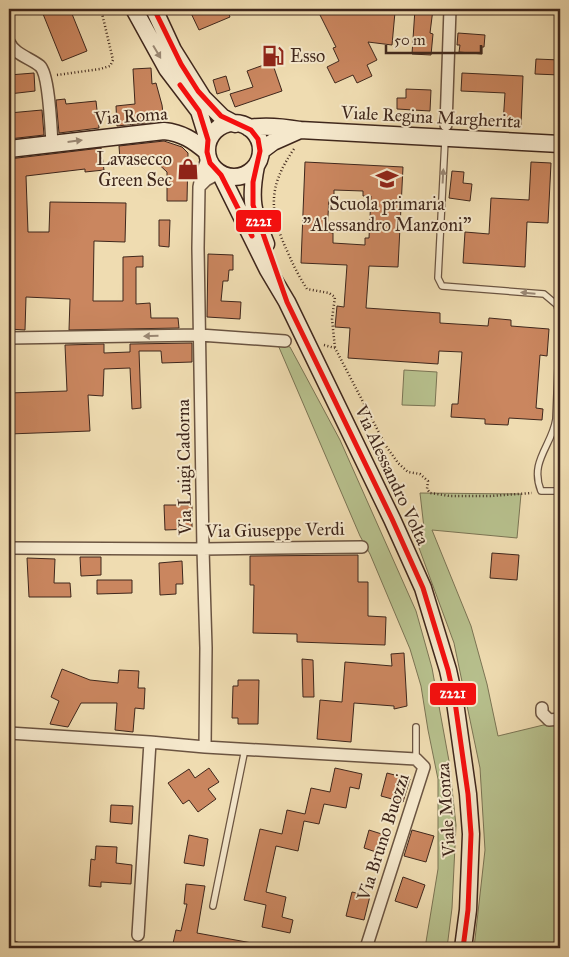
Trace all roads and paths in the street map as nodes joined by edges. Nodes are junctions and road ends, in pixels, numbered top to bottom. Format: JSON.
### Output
{"nodes":[{"id":1,"x":101,"y":9,"type":"edge"},
{"id":2,"x":134,"y":9,"type":"edge"},
{"id":3,"x":154,"y":9,"type":"edge"},
{"id":4,"x":450,"y":9,"type":"edge"},
{"id":5,"x":9,"y":42,"type":"edge"},
{"id":6,"x":46,"y":78,"type":"junction"},
{"id":7,"x":242,"y":126,"type":"junction"},
{"id":8,"x":446,"y":131,"type":"junction"},
{"id":9,"x":299,"y":136,"type":"junction"},
{"id":10,"x":52,"y":144,"type":"junction"},
{"id":11,"x":560,"y":144,"type":"edge"},
{"id":12,"x":9,"y":148,"type":"edge"},
{"id":13,"x":208,"y":150,"type":"junction"},
{"id":14,"x":258,"y":159,"type":"junction"},
{"id":15,"x":220,"y":174,"type":"junction"},
{"id":16,"x":200,"y":187,"type":"junction"},
{"id":17,"x":287,"y":302,"type":"junction"},
{"id":18,"x":200,"y":335,"type":"junction"},
{"id":19,"x":9,"y":338,"type":"edge"},
{"id":20,"x":286,"y":341,"type":"dead end"},
{"id":21,"x":316,"y":344,"type":"dead end"},
{"id":22,"x":336,"y":348,"type":"junction"},
{"id":23,"x":541,"y":491,"type":"junction"},
{"id":24,"x":560,"y":491,"type":"edge"},
{"id":25,"x":362,"y":547,"type":"dead end"},
{"id":26,"x":9,"y":548,"type":"edge"},
{"id":27,"x":203,"y":549,"type":"junction"},
{"id":28,"x":448,"y":670,"type":"joint"},
{"id":29,"x":542,"y":708,"type":"dead end"},
{"id":30,"x":560,"y":719,"type":"edge"},
{"id":31,"x":416,"y":726,"type":"dead end"},
{"id":32,"x":9,"y":733,"type":"edge"},
{"id":33,"x":150,"y":742,"type":"junction"},
{"id":34,"x":205,"y":747,"type":"junction"},
{"id":35,"x":245,"y":749,"type":"junction"},
{"id":36,"x":416,"y":759,"type":"junction"},
{"id":37,"x":213,"y":906,"type":"dead end"},
{"id":38,"x":138,"y":935,"type":"dead end"},
{"id":39,"x":9,"y":946,"type":"edge"},
{"id":40,"x":15,"y":948,"type":"edge"},
{"id":41,"x":366,"y":948,"type":"edge"},
{"id":42,"x":463,"y":948,"type":"edge"}],
"edges":[{"from":1,"to":6,"type":"path"},
{"from":2,"to":13,"type":"main road","one_way":true},
{"from":3,"to":7,"type":"main road"},
{"from":4,"to":8,"type":"street"},
{"from":5,"to":6,"type":"street"},
{"from":6,"to":10,"type":"street"},
{"from":7,"to":9,"type":"main road","name":"Viale Regina Margherita"},
{"from":7,"to":13,"type":"main road"},
{"from":7,"to":14,"type":"main road"},
{"from":8,"to":9,"type":"main road","name":"Viale Regina Margherita"},
{"from":8,"to":11,"type":"main road","name":"Viale Regina Margherita"},
{"from":23,"to":8,"type":"lane","one_way":true},
{"from":9,"to":14,"type":"main road","name":"Viale Regina Margherita"},
{"from":9,"to":22,"type":"path"},
{"from":10,"to":12,"type":"main road","name":"Via Roma"},
{"from":10,"to":13,"type":"main road","name":"Via Roma","one_way":true},
{"from":13,"to":15,"type":"main road"},
{"from":13,"to":16,"type":"street","name":"Via Luigi Cadorna"},
{"from":14,"to":15,"type":"main road"},
{"from":14,"to":17,"type":"main road","name":"Via Alessandro Volta"},
{"from":15,"to":16,"type":"street"},
{"from":15,"to":17,"type":"main road","name":"Via Alessandro Volta"},
{"from":16,"to":18,"type":"street","name":"Via Luigi Cadorna"},
{"from":17,"to":28,"type":"main road","name":"Via Alessandro Volta"},
{"from":18,"to":19,"type":"street","one_way":true},
{"from":18,"to":20,"type":"street"},
{"from":18,"to":27,"type":"street","name":"Via Luigi Cadorna"},
{"from":21,"to":22,"type":"path"},
{"from":22,"to":23,"type":"path"},
{"from":23,"to":24,"type":"lane"},
{"from":25,"to":27,"type":"street","name":"Via Giuseppe Verdi"},
{"from":26,"to":27,"type":"street","name":"Via Giuseppe Verdi"},
{"from":27,"to":34,"type":"street","name":"Via Luigi Cadorna"},
{"from":28,"to":42,"type":"main road","name":"Viale Monza"},
{"from":29,"to":30,"type":"street"},
{"from":31,"to":36,"type":"lane"},
{"from":32,"to":33,"type":"street","name":"Via Bruno Buozzi"},
{"from":33,"to":34,"type":"street","name":"Via Bruno Buozzi"},
{"from":33,"to":38,"type":"street"},
{"from":34,"to":35,"type":"street","name":"Via Bruno Buozzi"},
{"from":35,"to":36,"type":"street","name":"Via Bruno Buozzi"},
{"from":35,"to":37,"type":"lane"},
{"from":36,"to":41,"type":"street","name":"Via Bruno Buozzi"},
{"from":39,"to":40,"type":"street"}]}
